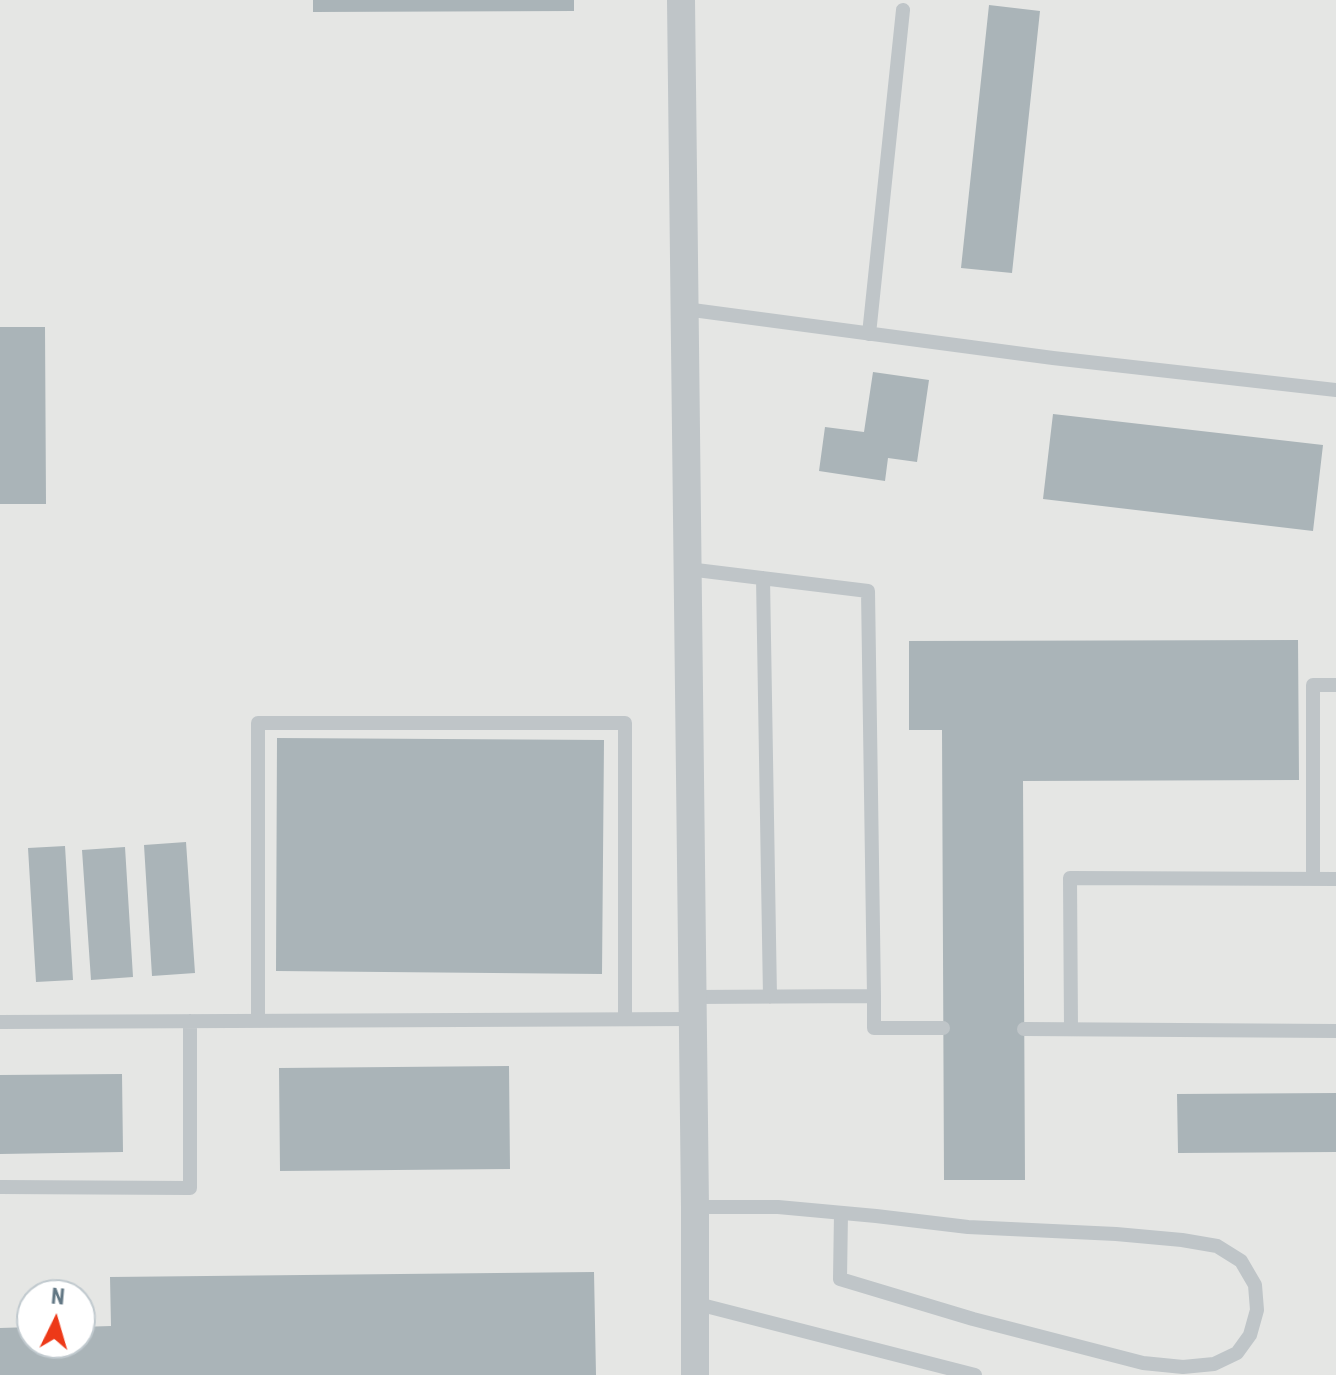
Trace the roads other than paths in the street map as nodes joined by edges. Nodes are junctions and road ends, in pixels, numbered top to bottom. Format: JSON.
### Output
{"nodes":[{"id":1,"x":681,"y":0,"type":"edge"},
{"id":2,"x":903,"y":10,"type":"dead end"},
{"id":3,"x":685,"y":309,"type":"junction"},
{"id":4,"x":869,"y":334,"type":"junction"},
{"id":5,"x":1336,"y":390,"type":"edge"},
{"id":6,"x":688,"y":569,"type":"junction"},
{"id":7,"x":763,"y":578,"type":"junction"},
{"id":8,"x":1336,"y":685,"type":"edge"},
{"id":9,"x":1313,"y":878,"type":"junction"},
{"id":10,"x":1336,"y":879,"type":"edge"},
{"id":11,"x":874,"y":996,"type":"junction"},
{"id":12,"x":770,"y":997,"type":"junction"},
{"id":13,"x":693,"y":1008,"type":"junction"},
{"id":14,"x":625,"y":1019,"type":"junction"},
{"id":15,"x":190,"y":1021,"type":"junction"},
{"id":16,"x":258,"y":1021,"type":"junction"},
{"id":17,"x":0,"y":1022,"type":"edge"},
{"id":18,"x":943,"y":1028,"type":"dead end"},
{"id":19,"x":1024,"y":1029,"type":"dead end"},
{"id":20,"x":1071,"y":1029,"type":"junction"},
{"id":21,"x":1336,"y":1031,"type":"edge"},
{"id":22,"x":0,"y":1187,"type":"edge"},
{"id":23,"x":695,"y":1207,"type":"junction"},
{"id":24,"x":841,"y":1213,"type":"junction"},
{"id":25,"x":694,"y":1303,"type":"junction"},
{"id":26,"x":695,"y":1375,"type":"edge"},
{"id":27,"x":975,"y":1375,"type":"edge"}],
"edges":[{"from":1,"to":3,"type":"street"},
{"from":2,"to":4,"type":"lane"},
{"from":3,"to":4,"type":"lane"},
{"from":3,"to":6,"type":"street"},
{"from":4,"to":5,"type":"lane"},
{"from":6,"to":7,"type":"lane"},
{"from":6,"to":13,"type":"street"},
{"from":7,"to":11,"type":"lane"},
{"from":7,"to":12,"type":"lane"},
{"from":8,"to":9,"type":"lane"},
{"from":9,"to":10,"type":"lane"},
{"from":9,"to":20,"type":"lane"},
{"from":11,"to":12,"type":"lane"},
{"from":11,"to":18,"type":"lane"},
{"from":12,"to":13,"type":"lane"},
{"from":13,"to":14,"type":"lane"},
{"from":13,"to":23,"type":"street"},
{"from":14,"to":16,"type":"lane"},
{"from":14,"to":16,"type":"lane"},
{"from":15,"to":16,"type":"lane"},
{"from":15,"to":17,"type":"lane"},
{"from":15,"to":22,"type":"lane"},
{"from":19,"to":20,"type":"lane"},
{"from":20,"to":21,"type":"lane"},
{"from":23,"to":24,"type":"lane"},
{"from":23,"to":25,"type":"street"},
{"from":24,"to":24,"type":"lane"},
{"from":25,"to":26,"type":"street"},
{"from":25,"to":27,"type":"lane"}]}
